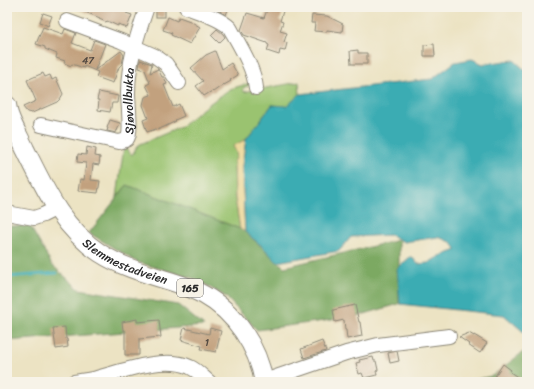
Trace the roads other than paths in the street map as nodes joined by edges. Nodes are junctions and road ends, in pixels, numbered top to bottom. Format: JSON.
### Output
{"nodes":[{"id":1,"x":147,"y":7,"type":"edge"},
{"id":2,"x":186,"y":7,"type":"edge"},
{"id":3,"x":67,"y":21,"type":"dead end"},
{"id":4,"x":134,"y":46,"type":"junction"},
{"id":5,"x":179,"y":83,"type":"dead end"},
{"id":6,"x":256,"y":88,"type":"dead end"},
{"id":7,"x":8,"y":111,"type":"edge"},
{"id":8,"x":41,"y":125,"type":"dead end"},
{"id":9,"x":57,"y":208,"type":"junction"},
{"id":10,"x":7,"y":213,"type":"edge"},
{"id":11,"x":449,"y":336,"type":"dead end"},
{"id":12,"x":264,"y":381,"type":"edge"},
{"id":13,"x":74,"y":382,"type":"edge"},
{"id":14,"x":209,"y":382,"type":"edge"}],
"edges":[{"from":1,"to":4,"type":"street","name":"Sjøvollbukta"},
{"from":2,"to":6,"type":"street"},
{"from":3,"to":4,"type":"street"},
{"from":4,"to":5,"type":"street"},
{"from":4,"to":8,"type":"street","name":"Sjøvollbukta"},
{"from":7,"to":9,"type":"main road","name":"Slemmestadveien","number":"165"},
{"from":9,"to":10,"type":"street"},
{"from":9,"to":12,"type":"main road","name":"Slemmestadveien","number":"165"},
{"from":11,"to":12,"type":"street","name":"Slemmestadveien"},
{"from":13,"to":14,"type":"street"}]}
